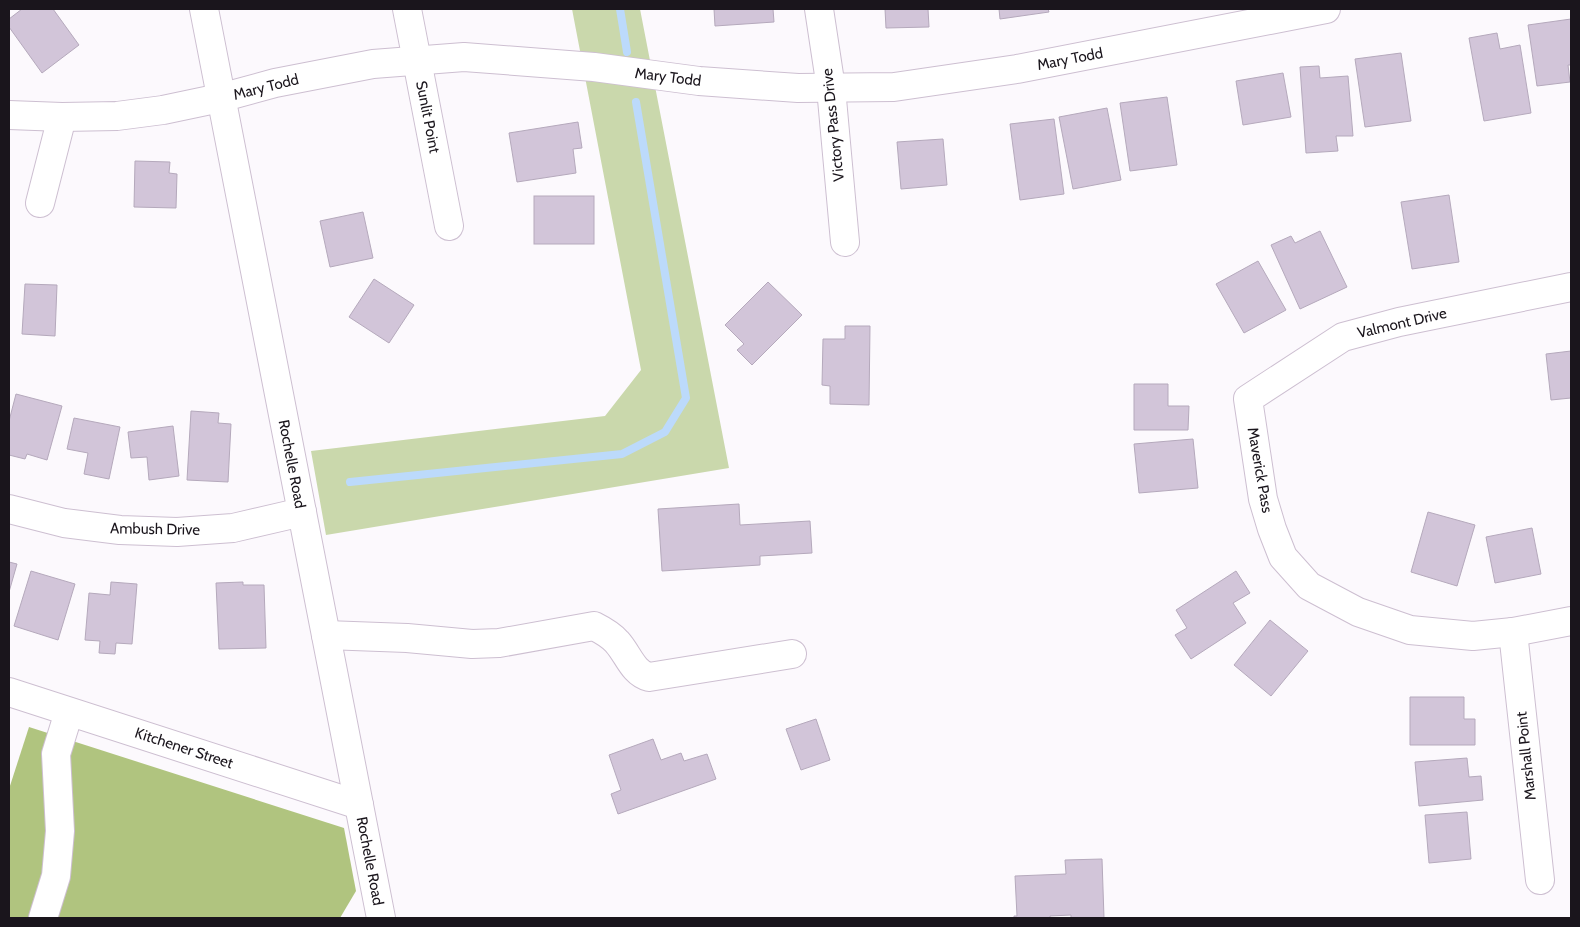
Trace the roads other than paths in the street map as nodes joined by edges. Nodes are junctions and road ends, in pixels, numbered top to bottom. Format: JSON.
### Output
{"nodes":[{"id":1,"x":204,"y":9,"type":"edge"},
{"id":2,"x":407,"y":9,"type":"edge"},
{"id":3,"x":819,"y":9,"type":"edge"},
{"id":4,"x":1326,"y":9,"type":"edge"},
{"id":5,"x":417,"y":60,"type":"junction"},
{"id":6,"x":831,"y":88,"type":"junction"},
{"id":7,"x":220,"y":98,"type":"junction"},
{"id":8,"x":9,"y":116,"type":"edge"},
{"id":9,"x":62,"y":117,"type":"junction"},
{"id":10,"x":40,"y":203,"type":"dead end"},
{"id":11,"x":449,"y":226,"type":"dead end"},
{"id":12,"x":844,"y":242,"type":"dead end"},
{"id":13,"x":1571,"y":287,"type":"edge"},
{"id":14,"x":1248,"y":399,"type":"joint"},
{"id":15,"x":9,"y":509,"type":"edge"},
{"id":16,"x":302,"y":512,"type":"junction"},
{"id":17,"x":1571,"y":621,"type":"edge"},
{"id":18,"x":1512,"y":632,"type":"junction"},
{"id":19,"x":326,"y":635,"type":"junction"},
{"id":20,"x":792,"y":654,"type":"dead end"},
{"id":21,"x":11,"y":700,"type":"edge"},
{"id":22,"x":69,"y":712,"type":"junction"},
{"id":23,"x":359,"y":805,"type":"junction"},
{"id":24,"x":1540,"y":880,"type":"dead end"},
{"id":25,"x":44,"y":918,"type":"edge"},
{"id":26,"x":381,"y":918,"type":"edge"}],
"edges":[{"from":1,"to":7,"type":"street","name":"Rochelle Road"},
{"from":2,"to":5,"type":"street","name":"Sunlit Point"},
{"from":3,"to":6,"type":"street","name":"Victory Pass Drive"},
{"from":4,"to":6,"type":"street","name":"Mary Todd"},
{"from":5,"to":6,"type":"street","name":"Mary Todd"},
{"from":5,"to":7,"type":"street","name":"Mary Todd"},
{"from":5,"to":11,"type":"street","name":"Sunlit Point"},
{"from":6,"to":12,"type":"street","name":"Victory Pass Drive"},
{"from":7,"to":9,"type":"street","name":"Mary Todd"},
{"from":7,"to":16,"type":"street","name":"Rochelle Road"},
{"from":8,"to":9,"type":"street","name":"Mary Todd"},
{"from":9,"to":10,"type":"street"},
{"from":13,"to":14,"type":"street","name":"Valmont Drive"},
{"from":14,"to":18,"type":"street","name":"Maverick Pass"},
{"from":15,"to":16,"type":"street","name":"Ambush Drive"},
{"from":16,"to":19,"type":"street","name":"Rochelle Road"},
{"from":17,"to":18,"type":"street","name":"Maverick Pass"},
{"from":18,"to":24,"type":"street","name":"Marshall Point"},
{"from":19,"to":20,"type":"street"},
{"from":19,"to":23,"type":"street","name":"Rochelle Road"},
{"from":21,"to":22,"type":"street","name":"Kitchener Street"},
{"from":22,"to":23,"type":"street","name":"Kitchener Street"},
{"from":22,"to":25,"type":"street"},
{"from":23,"to":26,"type":"street","name":"Rochelle Road"}]}
